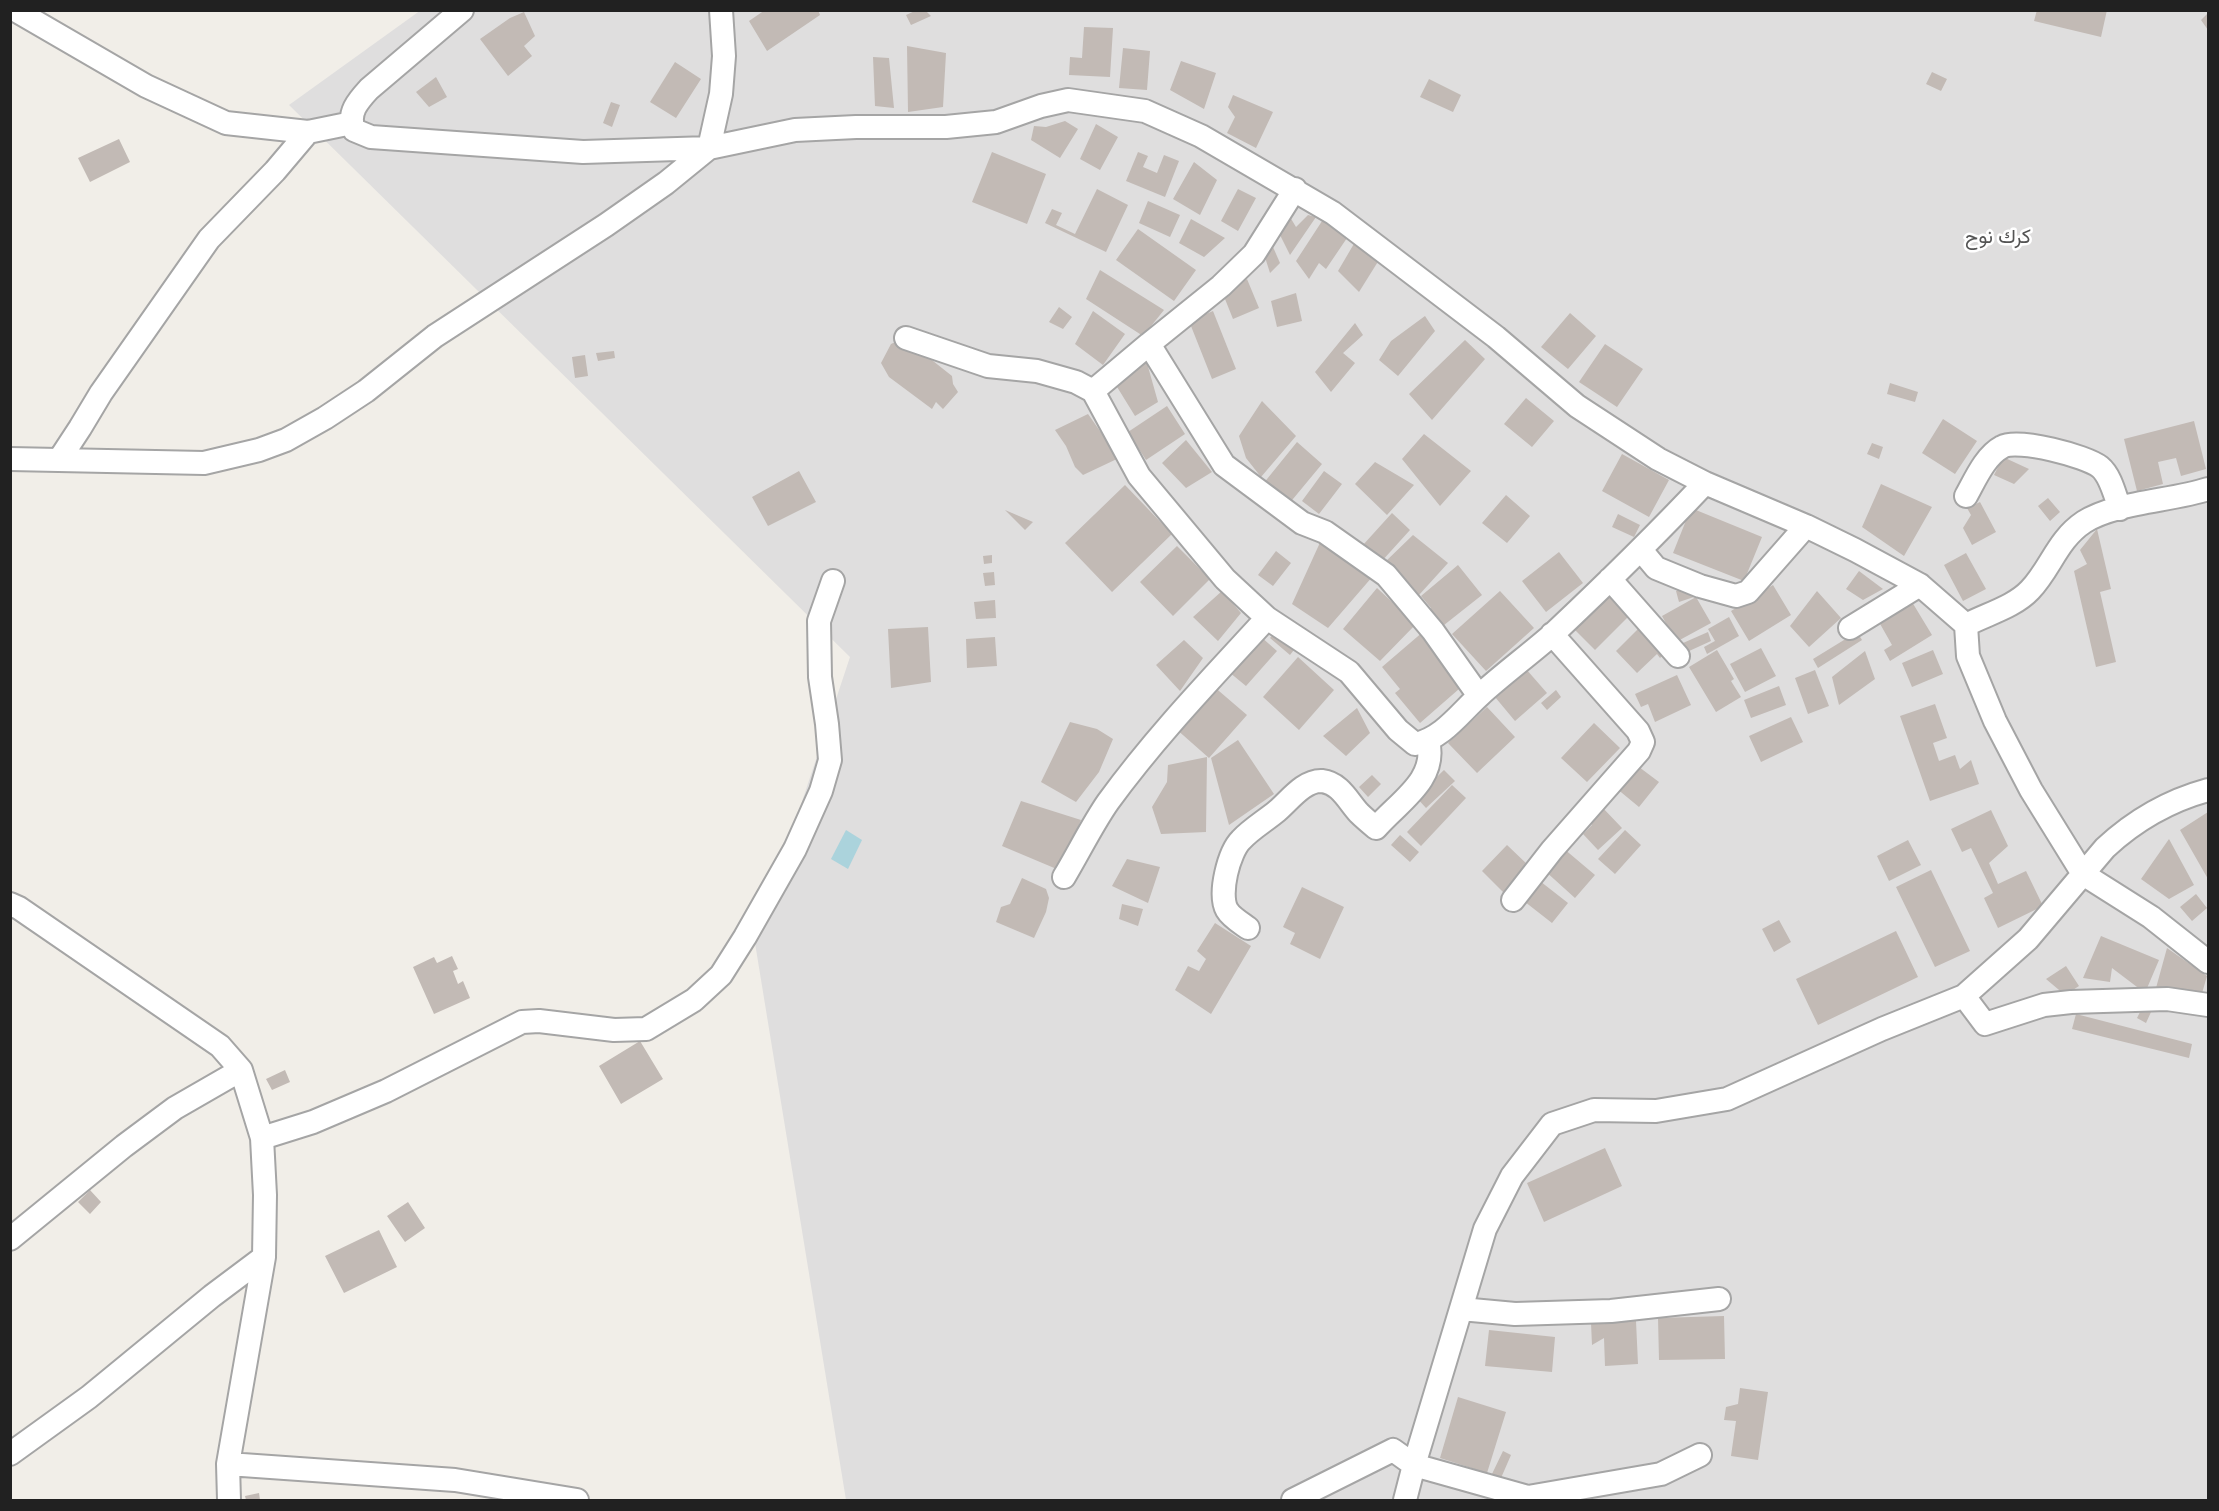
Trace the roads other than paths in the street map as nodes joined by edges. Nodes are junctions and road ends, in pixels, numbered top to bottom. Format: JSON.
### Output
{"nodes":[{"id":1,"x":15,"y":10,"type":"edge"},
{"id":2,"x":462,"y":10,"type":"edge"},
{"id":3,"x":721,"y":10,"type":"edge"},
{"id":4,"x":352,"y":123,"type":"junction"},
{"id":5,"x":308,"y":132,"type":"junction"},
{"id":6,"x":709,"y":148,"type":"junction"},
{"id":7,"x":1295,"y":189,"type":"junction"},
{"id":8,"x":906,"y":338,"type":"dead end"},
{"id":9,"x":1149,"y":344,"type":"junction"},
{"id":10,"x":1094,"y":390,"type":"junction"},
{"id":11,"x":10,"y":459,"type":"edge"},
{"id":12,"x":59,"y":460,"type":"junction"},
{"id":13,"x":1705,"y":483,"type":"junction"},
{"id":14,"x":2208,"y":489,"type":"edge"},
{"id":15,"x":1966,"y":496,"type":"dead end"},
{"id":16,"x":2120,"y":509,"type":"junction"},
{"id":17,"x":1806,"y":526,"type":"junction"},
{"id":18,"x":1641,"y":550,"type":"junction"},
{"id":19,"x":1610,"y":579,"type":"junction"},
{"id":20,"x":833,"y":581,"type":"dead end"},
{"id":21,"x":1920,"y":585,"type":"junction"},
{"id":22,"x":1267,"y":618,"type":"junction"},
{"id":23,"x":1966,"y":625,"type":"junction"},
{"id":24,"x":1850,"y":628,"type":"dead end"},
{"id":25,"x":1552,"y":634,"type":"junction"},
{"id":26,"x":1678,"y":656,"type":"dead end"},
{"id":27,"x":1479,"y":696,"type":"junction"},
{"id":28,"x":1428,"y":741,"type":"junction"},
{"id":29,"x":2208,"y":790,"type":"edge"},
{"id":30,"x":2083,"y":874,"type":"junction"},
{"id":31,"x":1064,"y":877,"type":"dead end"},
{"id":32,"x":1513,"y":900,"type":"dead end"},
{"id":33,"x":13,"y":906,"type":"edge"},
{"id":34,"x":1248,"y":928,"type":"dead end"},
{"id":35,"x":2208,"y":962,"type":"edge"},
{"id":36,"x":1964,"y":996,"type":"junction"},
{"id":37,"x":2208,"y":1005,"type":"edge"},
{"id":38,"x":241,"y":1070,"type":"junction"},
{"id":39,"x":262,"y":1138,"type":"junction"},
{"id":40,"x":10,"y":1239,"type":"edge"},
{"id":41,"x":264,"y":1257,"type":"junction"},
{"id":42,"x":1719,"y":1299,"type":"dead end"},
{"id":43,"x":1461,"y":1309,"type":"junction"},
{"id":44,"x":10,"y":1454,"type":"edge"},
{"id":45,"x":1700,"y":1455,"type":"dead end"},
{"id":46,"x":228,"y":1464,"type":"junction"},
{"id":47,"x":1414,"y":1465,"type":"junction"},
{"id":48,"x":229,"y":1500,"type":"edge"},
{"id":49,"x":577,"y":1500,"type":"edge"},
{"id":50,"x":1293,"y":1500,"type":"edge"},
{"id":51,"x":1405,"y":1500,"type":"edge"}],
"edges":[{"from":1,"to":5,"type":"street"},
{"from":2,"to":4,"type":"street"},
{"from":3,"to":6,"type":"street"},
{"from":4,"to":5,"type":"street"},
{"from":4,"to":6,"type":"street"},
{"from":5,"to":12,"type":"street"},
{"from":6,"to":7,"type":"street"},
{"from":6,"to":12,"type":"street"},
{"from":7,"to":9,"type":"street"},
{"from":7,"to":13,"type":"street"},
{"from":8,"to":10,"type":"street"},
{"from":9,"to":10,"type":"street"},
{"from":9,"to":27,"type":"street"},
{"from":10,"to":22,"type":"street"},
{"from":11,"to":12,"type":"street"},
{"from":13,"to":17,"type":"street"},
{"from":13,"to":18,"type":"street"},
{"from":14,"to":16,"type":"street"},
{"from":15,"to":16,"type":"street"},
{"from":16,"to":23,"type":"street"},
{"from":17,"to":18,"type":"street"},
{"from":17,"to":21,"type":"street"},
{"from":18,"to":19,"type":"street"},
{"from":19,"to":25,"type":"street"},
{"from":19,"to":26,"type":"street"},
{"from":20,"to":39,"type":"street"},
{"from":21,"to":23,"type":"street"},
{"from":21,"to":24,"type":"street"},
{"from":22,"to":28,"type":"street"},
{"from":22,"to":31,"type":"street"},
{"from":23,"to":30,"type":"street"},
{"from":25,"to":27,"type":"street"},
{"from":25,"to":32,"type":"street"},
{"from":27,"to":28,"type":"street"},
{"from":28,"to":34,"type":"street"},
{"from":29,"to":30,"type":"street"},
{"from":30,"to":35,"type":"street"},
{"from":30,"to":36,"type":"street"},
{"from":33,"to":38,"type":"street"},
{"from":36,"to":37,"type":"street"},
{"from":36,"to":43,"type":"street"},
{"from":38,"to":39,"type":"street"},
{"from":38,"to":40,"type":"street"},
{"from":39,"to":41,"type":"street"},
{"from":41,"to":44,"type":"street"},
{"from":41,"to":46,"type":"street"},
{"from":42,"to":43,"type":"street"},
{"from":43,"to":47,"type":"street"},
{"from":45,"to":47,"type":"street"},
{"from":46,"to":48,"type":"street"},
{"from":46,"to":49,"type":"street"},
{"from":47,"to":50,"type":"street"},
{"from":47,"to":51,"type":"street"}]}
